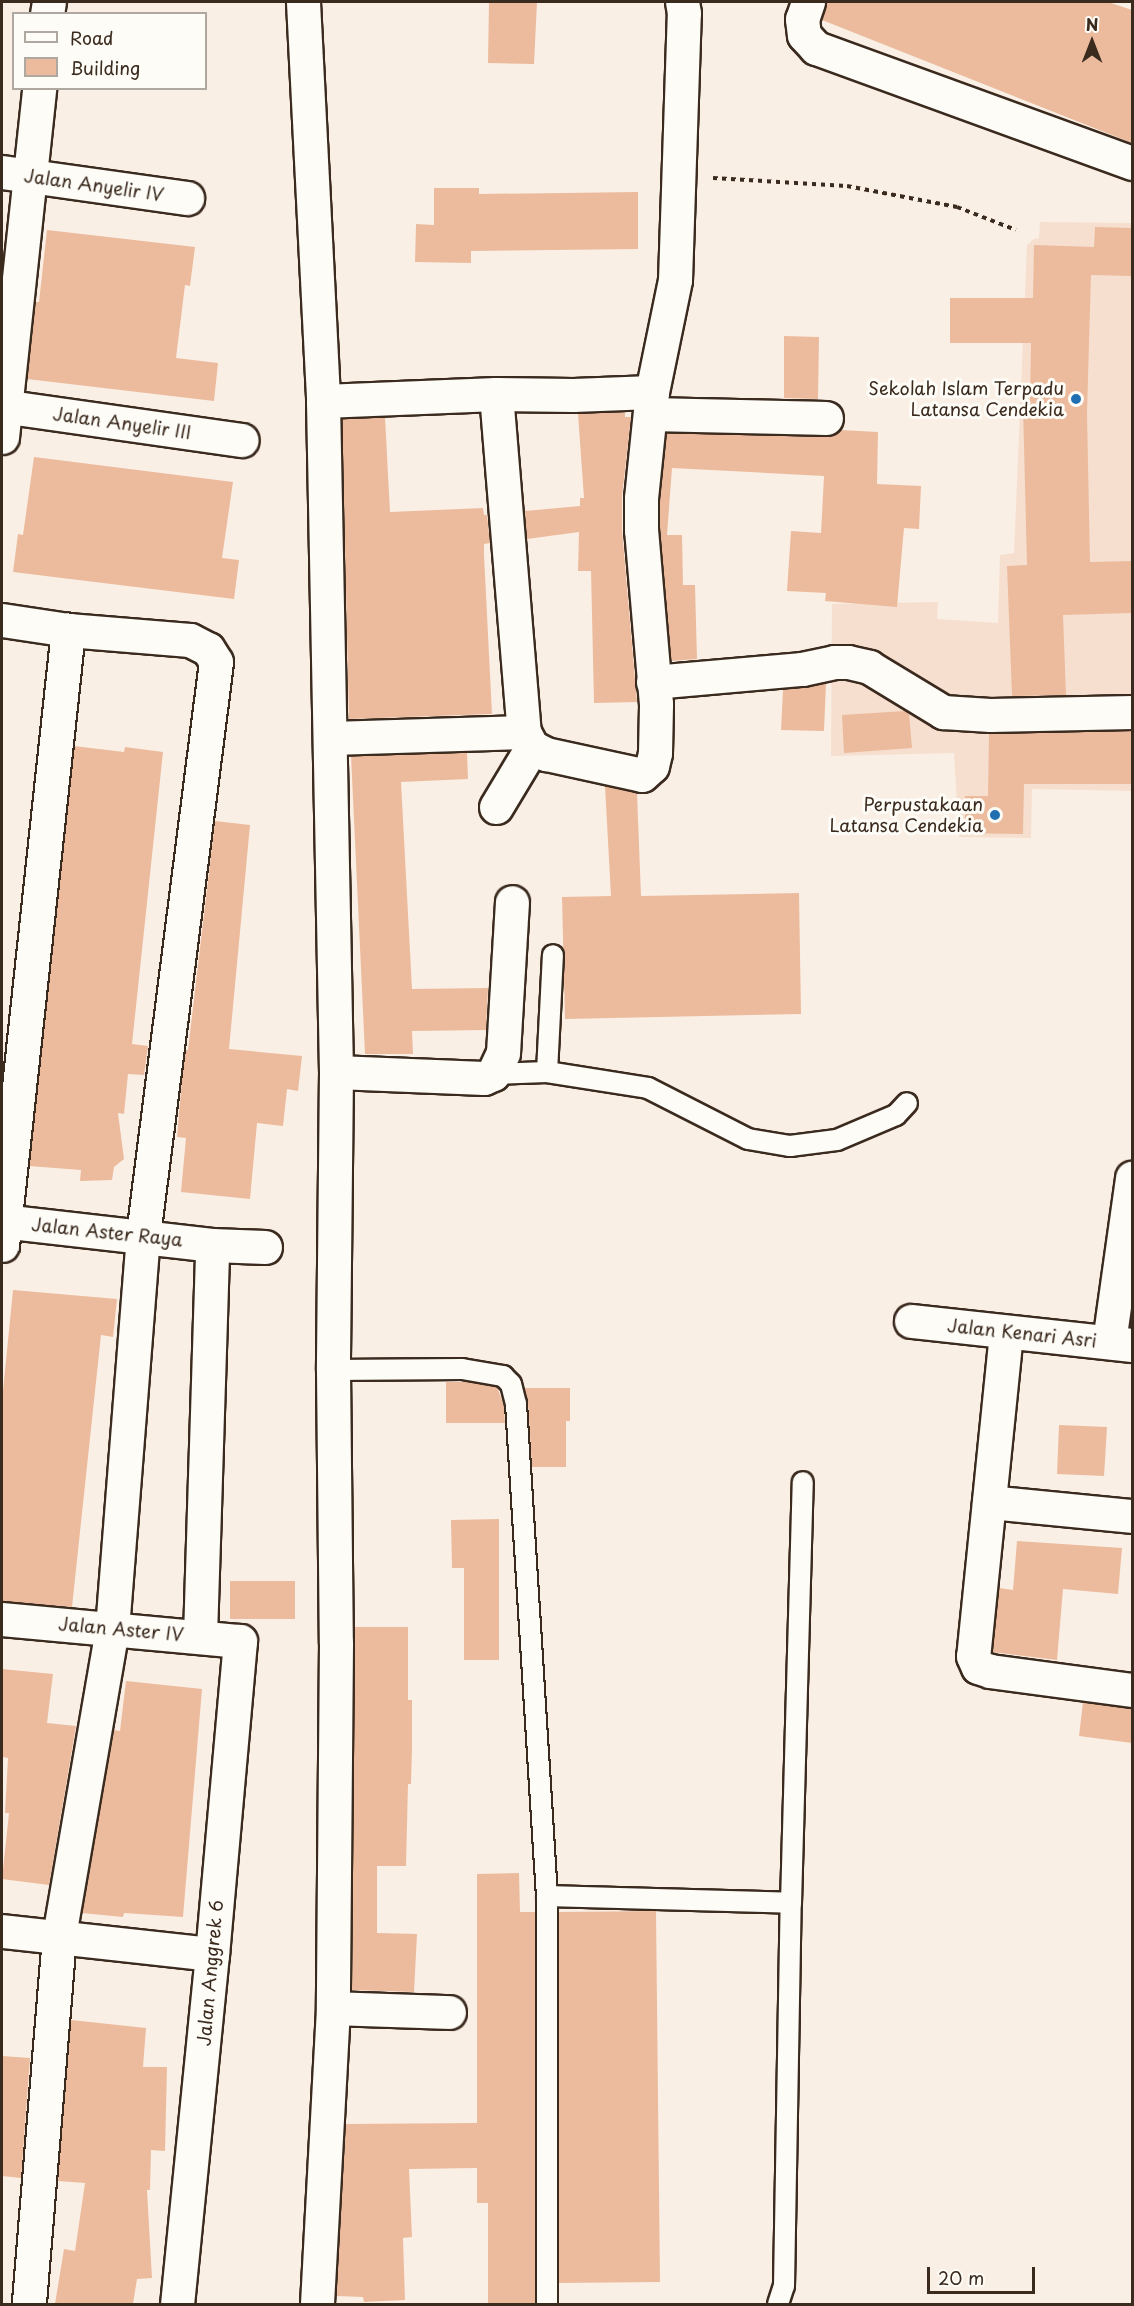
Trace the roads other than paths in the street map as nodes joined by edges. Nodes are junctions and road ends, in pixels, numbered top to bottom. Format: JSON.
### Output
{"nodes":[{"id":1,"x":303,"y":2,"type":"edge"},
{"id":2,"x":682,"y":2,"type":"edge"},
{"id":3,"x":808,"y":2,"type":"edge"},
{"id":4,"x":38,"y":90,"type":"edge"},
{"id":5,"x":1132,"y":163,"type":"edge"},
{"id":6,"x":16,"y":174,"type":"edge"},
{"id":7,"x":187,"y":198,"type":"dead end"},
{"id":8,"x":496,"y":394,"type":"junction"},
{"id":9,"x":323,"y":401,"type":"junction"},
{"id":10,"x":651,"y":403,"type":"junction"},
{"id":11,"x":3,"y":417,"type":"edge"},
{"id":12,"x":826,"y":418,"type":"dead end"},
{"id":13,"x":242,"y":440,"type":"dead end"},
{"id":14,"x":2,"y":620,"type":"edge"},
{"id":15,"x":68,"y":630,"type":"junction"},
{"id":16,"x":653,"y":682,"type":"junction"},
{"id":17,"x":1132,"y":712,"type":"edge"},
{"id":18,"x":331,"y":738,"type":"junction"},
{"id":19,"x":528,"y":740,"type":"junction"},
{"id":20,"x":496,"y":807,"type":"dead end"},
{"id":21,"x":512,"y":902,"type":"dead end"},
{"id":22,"x":553,"y":955,"type":"dead end"},
{"id":23,"x":336,"y":1072,"type":"junction"},
{"id":24,"x":547,"y":1072,"type":"junction"},
{"id":25,"x":493,"y":1074,"type":"junction"},
{"id":26,"x":907,"y":1103,"type":"dead end"},
{"id":27,"x":1132,"y":1178,"type":"edge"},
{"id":28,"x":2,"y":1229,"type":"edge"},
{"id":29,"x":143,"y":1235,"type":"junction"},
{"id":30,"x":212,"y":1245,"type":"junction"},
{"id":31,"x":265,"y":1247,"type":"dead end"},
{"id":32,"x":911,"y":1321,"type":"dead end"},
{"id":33,"x":1006,"y":1332,"type":"junction"},
{"id":34,"x":1121,"y":1343,"type":"edge"},
{"id":35,"x":333,"y":1370,"type":"junction"},
{"id":36,"x":803,"y":1482,"type":"dead end"},
{"id":37,"x":989,"y":1502,"type":"junction"},
{"id":38,"x":1132,"y":1516,"type":"edge"},
{"id":39,"x":2,"y":1619,"type":"edge"},
{"id":40,"x":112,"y":1629,"type":"junction"},
{"id":41,"x":200,"y":1636,"type":"junction"},
{"id":42,"x":240,"y":1641,"type":"joint"},
{"id":43,"x":1132,"y":1690,"type":"edge"},
{"id":44,"x":547,"y":1896,"type":"junction"},
{"id":45,"x":791,"y":1903,"type":"junction"},
{"id":46,"x":2,"y":1931,"type":"edge"},
{"id":47,"x":59,"y":1937,"type":"junction"},
{"id":48,"x":212,"y":1954,"type":"junction"},
{"id":49,"x":333,"y":2008,"type":"junction"},
{"id":50,"x":449,"y":2012,"type":"dead end"},
{"id":51,"x":29,"y":2304,"type":"edge"},
{"id":52,"x":177,"y":2304,"type":"edge"},
{"id":53,"x":316,"y":2304,"type":"edge"},
{"id":54,"x":547,"y":2304,"type":"edge"},
{"id":55,"x":778,"y":2304,"type":"edge"}],
"edges":[{"from":1,"to":9,"type":"street"},
{"from":2,"to":10,"type":"street"},
{"from":3,"to":5,"type":"street"},
{"from":4,"to":6,"type":"street"},
{"from":6,"to":7,"type":"street","name":"Jalan Anyelir IV"},
{"from":6,"to":11,"type":"street"},
{"from":8,"to":9,"type":"street"},
{"from":8,"to":10,"type":"street"},
{"from":8,"to":19,"type":"street"},
{"from":9,"to":18,"type":"street"},
{"from":10,"to":12,"type":"street"},
{"from":10,"to":16,"type":"street"},
{"from":11,"to":13,"type":"street","name":"Jalan Anyelir III"},
{"from":14,"to":15,"type":"street"},
{"from":15,"to":28,"type":"street"},
{"from":15,"to":29,"type":"street"},
{"from":16,"to":17,"type":"street"},
{"from":16,"to":19,"type":"street"},
{"from":18,"to":19,"type":"street"},
{"from":18,"to":23,"type":"street"},
{"from":19,"to":20,"type":"street"},
{"from":21,"to":25,"type":"street"},
{"from":22,"to":24,"type":"lane"},
{"from":23,"to":25,"type":"street"},
{"from":23,"to":35,"type":"street"},
{"from":24,"to":25,"type":"lane"},
{"from":24,"to":26,"type":"lane"},
{"from":27,"to":34,"type":"street"},
{"from":28,"to":29,"type":"street","name":"Jalan Aster Raya"},
{"from":29,"to":30,"type":"street","name":"Jalan Aster Raya"},
{"from":29,"to":40,"type":"street"},
{"from":30,"to":31,"type":"street","name":"Jalan Aster Raya"},
{"from":30,"to":41,"type":"street"},
{"from":32,"to":33,"type":"street","name":"Jalan Kenari Asri"},
{"from":33,"to":34,"type":"street","name":"Jalan Kenari Asri"},
{"from":33,"to":37,"type":"street"},
{"from":35,"to":44,"type":"lane"},
{"from":35,"to":49,"type":"street"},
{"from":36,"to":45,"type":"lane"},
{"from":37,"to":38,"type":"street"},
{"from":37,"to":43,"type":"street"},
{"from":39,"to":40,"type":"street","name":"Jalan Aster IV"},
{"from":40,"to":41,"type":"street","name":"Jalan Aster IV"},
{"from":40,"to":47,"type":"street"},
{"from":41,"to":42,"type":"street","name":"Jalan Aster IV"},
{"from":42,"to":48,"type":"street","name":"Jalan Anggrek 6"},
{"from":44,"to":45,"type":"lane"},
{"from":44,"to":54,"type":"lane"},
{"from":45,"to":55,"type":"lane"},
{"from":46,"to":47,"type":"street"},
{"from":47,"to":48,"type":"street"},
{"from":47,"to":51,"type":"street"},
{"from":48,"to":52,"type":"street","name":"Jalan Anggrek 6"},
{"from":49,"to":50,"type":"street"},
{"from":49,"to":53,"type":"street"}]}
